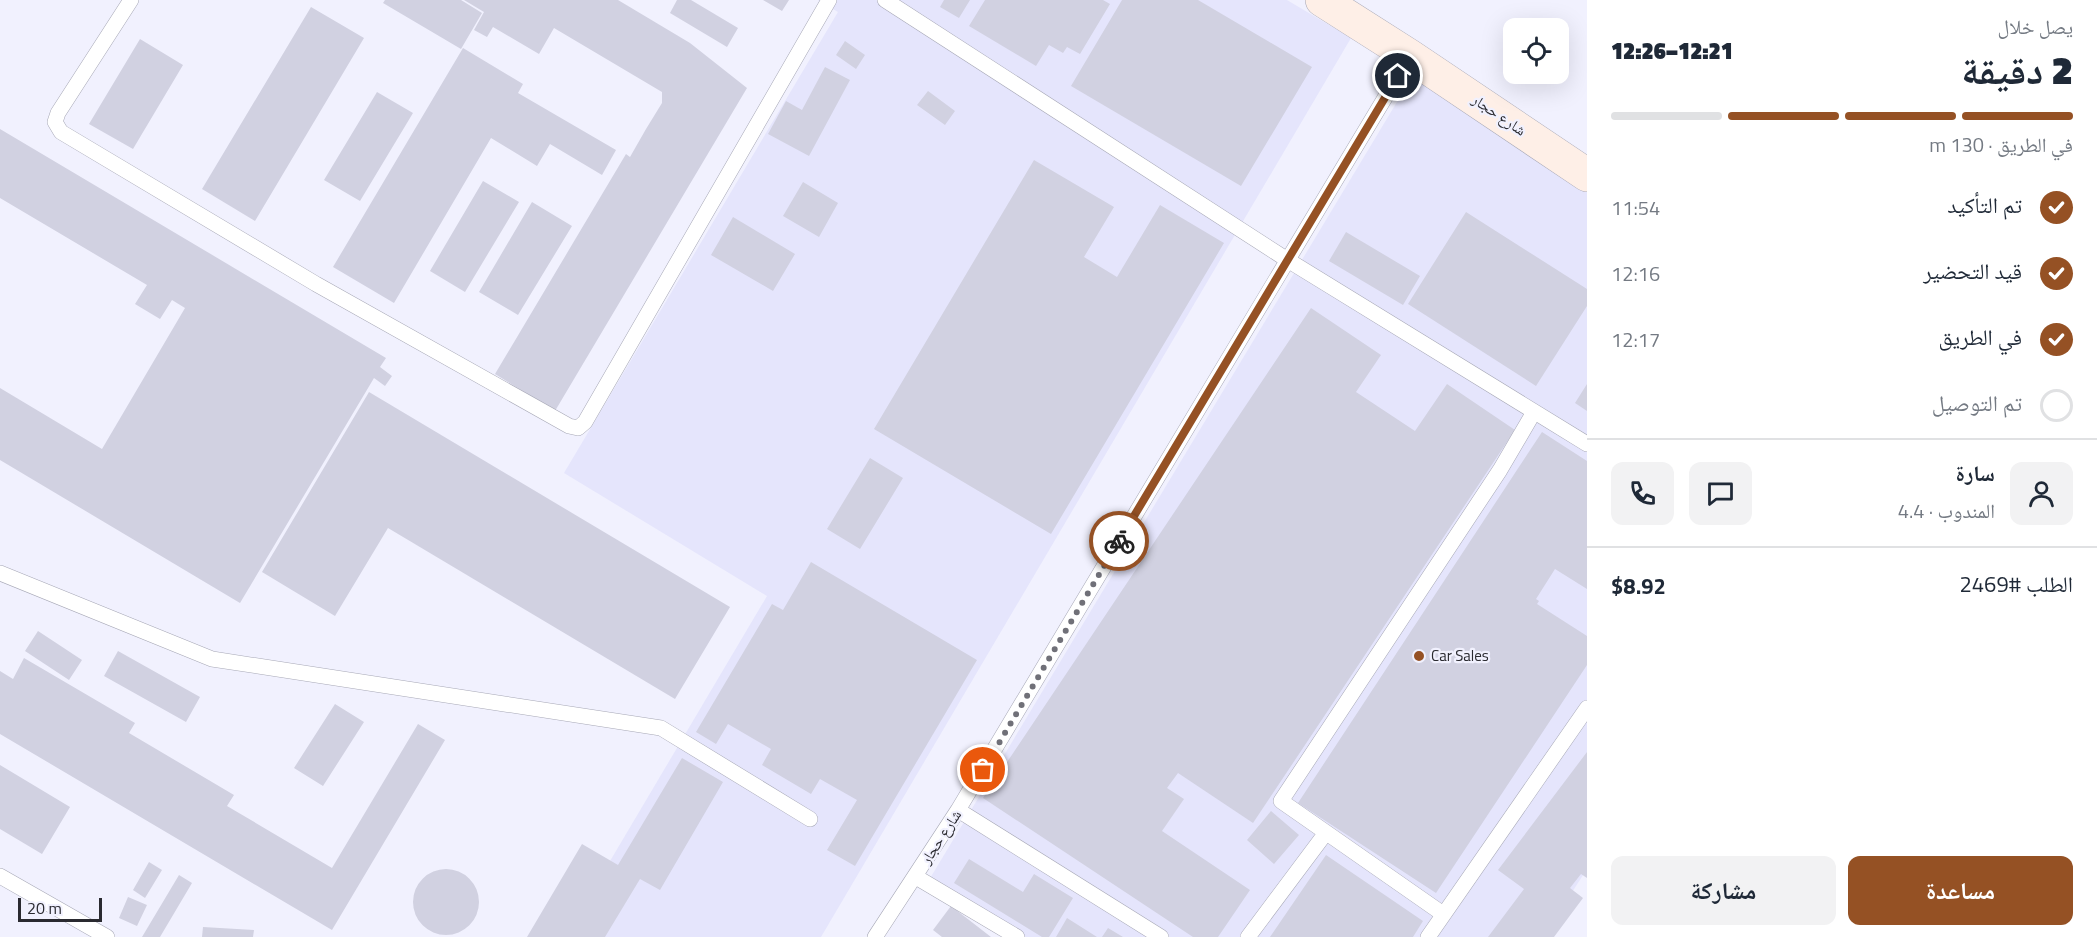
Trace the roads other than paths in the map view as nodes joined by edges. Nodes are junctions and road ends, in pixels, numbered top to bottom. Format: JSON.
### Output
{"nodes":[{"id":1,"x":131,"y":0,"type":"edge"},
{"id":2,"x":829,"y":0,"type":"edge"},
{"id":3,"x":885,"y":0,"type":"edge"},
{"id":4,"x":1322,"y":0,"type":"edge"},
{"id":5,"x":905,"y":5,"type":"edge"},
{"id":6,"x":1410,"y":56,"type":"junction"},
{"id":7,"x":1587,"y":175,"type":"edge"},
{"id":8,"x":1286,"y":260,"type":"junction"},
{"id":9,"x":1534,"y":412,"type":"junction"},
{"id":10,"x":1587,"y":444,"type":"edge"},
{"id":11,"x":0,"y":573,"type":"edge"},
{"id":12,"x":1587,"y":708,"type":"edge"},
{"id":13,"x":958,"y":810,"type":"junction"},
{"id":14,"x":810,"y":819,"type":"dead end"},
{"id":15,"x":1325,"y":834,"type":"junction"},
{"id":16,"x":0,"y":876,"type":"edge"},
{"id":17,"x":916,"y":877,"type":"junction"},
{"id":18,"x":1443,"y":914,"type":"junction"},
{"id":19,"x":107,"y":937,"type":"edge"},
{"id":20,"x":875,"y":937,"type":"edge"},
{"id":21,"x":1017,"y":937,"type":"edge"},
{"id":22,"x":1161,"y":937,"type":"edge"},
{"id":23,"x":1248,"y":937,"type":"edge"},
{"id":24,"x":1428,"y":937,"type":"edge"}],
"edges":[{"from":1,"to":2,"type":"lane"},
{"from":3,"to":5,"type":"lane"},
{"from":4,"to":6,"type":"street","name":"شارع حجار"},
{"from":5,"to":8,"type":"lane"},
{"from":6,"to":7,"type":"street","name":"شارع حجار"},
{"from":6,"to":8,"type":"lane","name":"شارع حجار"},
{"from":8,"to":9,"type":"lane"},
{"from":8,"to":13,"type":"lane","name":"شارع حجار"},
{"from":9,"to":10,"type":"lane"},
{"from":9,"to":15,"type":"lane"},
{"from":11,"to":14,"type":"lane"},
{"from":12,"to":18,"type":"lane"},
{"from":13,"to":17,"type":"lane","name":"شارع حجار"},
{"from":13,"to":22,"type":"lane"},
{"from":15,"to":18,"type":"lane"},
{"from":15,"to":23,"type":"lane"},
{"from":16,"to":19,"type":"lane"},
{"from":17,"to":20,"type":"lane","name":"شارع حجار"},
{"from":17,"to":21,"type":"lane"},
{"from":18,"to":24,"type":"lane"}]}
